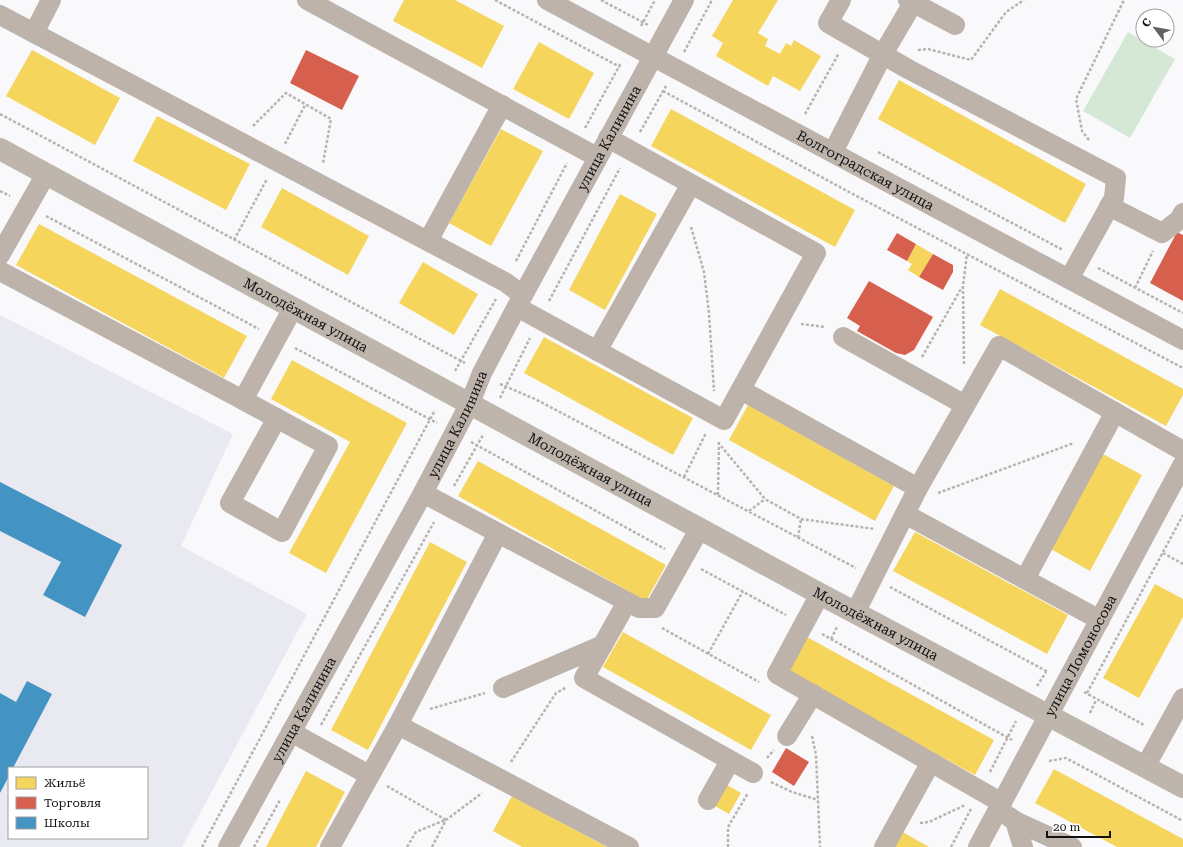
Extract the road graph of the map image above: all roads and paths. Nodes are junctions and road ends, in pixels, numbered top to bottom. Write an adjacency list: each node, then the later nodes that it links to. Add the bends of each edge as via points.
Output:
1 (51, 0): 15 (street)
2 (307, 0): 27 (street)
3 (495, 0): 23 (path)
4 (547, 0): 18 (street, Волгоградская улица)
5 (601, 0): 13 (path)
6 (655, 0): 13 (path)
7 (684, 0): 16 (street, улица Калинина)
8 (712, 0): 19 (path)
9 (841, 0): 17 (street, via 828,23)
10 (1124, 0): 34 (path, via 1076,99 1082,131)
11 (910, 1): 14 (street); 21 (street)
12 (0, 15): 15 (street)
13 (643, 22): 16 (path); 18 (path)
14 (956, 25)
15 (34, 33): 33 (street)
16 (666, 34): 19 (path); 22 (street, улица Калинина)
17 (849, 35): 21 (street); 30 (path)
18 (631, 45): 22 (street, Волгоградская улица); 23 (path)
19 (685, 49): 20 (path); 24 (path)
20 (692, 53)
21 (883, 54): 39 (street); 46 (street, via 1116,178 1114,198)
22 (654, 57): 24 (street, Волгоградская улица); 25 (street, улица Калинина)
23 (619, 67): 25 (path); 35 (path)
24 (675, 68): 26 (path); 39 (street, Волгоградская улица)
25 (641, 78): 26 (path); 32 (street, улица Калинина)
26 (663, 91): 37 (path); 51 (path)
27 (502, 105): 35 (street); 50 (street)
28 (798, 110): 30 (path)
29 (0, 114): 67 (path)
30 (805, 114): 31 (path)
31 (811, 117)
32 (608, 138): 37 (street); 40 (street, улица Калинина)
33 (238, 141): 42 (street); 42 (path, via 286,93 331,119)
34 (1091, 143)
35 (576, 145): 40 (street); 56 (path)
36 (0, 149): 41 (main road, Молодёжная улица)
37 (629, 150): 44 (street); 47 (path)
38 (877, 151): 53 (path)
39 (833, 152): 55 (street, Волгоградская улица)
40 (597, 157): 59 (street, улица Калинина)
41 (46, 174): 45 (street); 60 (main road, Молодёжная улица)
42 (320, 184): 50 (street)
43 (0, 191): 45 (path)
44 (687, 192): 62 (street, via 816,253); 66 (street); 78 (path, via 710,313)
45 (28, 206): 52 (street); 64 (path)
46 (1109, 206): 49 (street); 53 (street)
47 (597, 209)
48 (1183, 213): 49 (street, via 1179,220)
49 (1162, 233): 58 (path)
50 (428, 241): 56 (street)
51 (967, 254): 57 (path); 69 (path)
52 (0, 255)
53 (1080, 259): 55 (street); 58 (path)
54 (0, 271): 74 (street)
55 (1069, 279): 65 (street, Волгоградская улица)
56 (505, 282): 59 (street); 67 (path)
57 (963, 286): 68 (path); 71 (path)
58 (1135, 288): 61 (path)
59 (520, 301): 66 (street); 70 (street, улица Калинина)
60 (293, 308): 64 (street); 72 (main road, Молодёжная улица)
61 (1183, 313)
62 (778, 322): 63 (path, via 830,328); 73 (street)
63 (843, 337): 71 (street)
64 (277, 338): 74 (street); 80 (path)
65 (1183, 340)
66 (597, 351): 78 (street)
67 (461, 360): 70 (path); 72 (path)
68 (964, 368)
69 (1183, 368)
70 (482, 373): 75 (street, улица Калинина); 86 (path)
71 (912, 375): 76 (street)
72 (445, 390): 75 (main road, Молодёжная улица); 80 (path)
73 (741, 390): 78 (street, via 724,420); 90 (street)
74 (243, 400): 79 (street)
75 (470, 403): 81 (street, улица Калинина); 94 (main road, Молодёжная улица)
76 (965, 404): 77 (street, via 999,346); 90 (street)
77 (1115, 412): 84 (street); 102 (street)
78 (715, 416): 83 (path); 86 (path)
79 (277, 418): 79 (street, via 328,446 282,532 230,503)
80 (430, 420): 81 (path); 139 (path)
81 (455, 433): 87 (street, улица Калинина); 99 (path)
82 (1075, 442): 90 (path)
83 (721, 446): 88 (path); 89 (path)
84 (1183, 451)
85 (1183, 464): 107 (street, улица Ломоносова)
86 (684, 477): 88 (path)
87 (423, 493): 96 (street); 120 (street, улица Калинина)
88 (718, 495): 91 (path)
89 (765, 499): 91 (path); 93 (path)
90 (911, 502): 95 (street); 102 (street)
91 (749, 511): 97 (path)
92 (1183, 515): 98 (path)
93 (800, 519): 95 (path); 97 (path)
94 (700, 528): 99 (street); 104 (main road, Молодёжная улица)
95 (896, 532): 101 (street)
96 (498, 533): 105 (street); 119 (street)
97 (798, 538): 101 (path)
98 (1163, 553): 100 (path); 115 (path)
99 (683, 560): 103 (path); 105 (street, via 655,608 639,608)
100 (1183, 564)
101 (873, 577): 106 (street); 112 (path)
102 (1025, 579): 107 (street)
103 (743, 591): 108 (path); 111 (path)
104 (820, 594): 106 (main road, Молодёжная улица); 108 (street)
105 (627, 602): 110 (street)
106 (855, 613): 118 (main road, Молодёжная улица)
107 (1100, 620): 112 (street, улица Ломоносова)
108 (804, 624): 117 (street, via 778,674); 123 (path)
109 (656, 625): 111 (path)
110 (603, 645): 114 (street); 125 (street, via 584,678)
111 (708, 654): 113 (path)
112 (1067, 683): 115 (path); 118 (street, улица Ломоносова)
113 (762, 684)
114 (503, 688): 119 (path)
115 (1087, 694): 121 (path)
116 (1183, 698): 121 (street)
117 (809, 700): 122 (street); 126 (street); 133 (path, via 816,755)
118 (1050, 716): 123 (street, улица Ломоносова); 128 (main road, Молодёжная улица)
119 (399, 721): 130 (street); 143 (street)
120 (291, 732): 130 (street); 140 (street, улица Калинина)
121 (1163, 735): 128 (street)
122 (787, 736): 129 (path)
123 (1030, 750): 124 (path); 135 (street, улица Ломоносова)
124 (1049, 760): 127 (path); 136 (path, via 1066,758)
125 (730, 761): 129 (street); 132 (street)
126 (931, 762): 135 (street); 138 (street)
127 (1045, 767)
128 (1145, 767): 131 (main road, Молодёжная улица)
129 (752, 773): 133 (path, via 792,792); 144 (path, via 747,793 728,827)
130 (369, 775): 141 (street); 142 (path, via 446,820 416,832)
131 (1183, 787)
132 (708, 800)
133 (818, 800): 145 (path)
134 (969, 802): 138 (path, via 929,822)
135 (1000, 807): 137 (street); 147 (street, улица Ломоносова)
136 (1183, 820)
137 (1015, 821): 148 (street); 149 (street)
138 (895, 826): 146 (street)
139 (202, 847)
140 (228, 847)
141 (330, 847)
142 (407, 847)
143 (629, 847)
144 (728, 847)
145 (820, 847)
146 (884, 847)
147 (978, 847)
148 (1023, 847)
149 (1072, 847)

